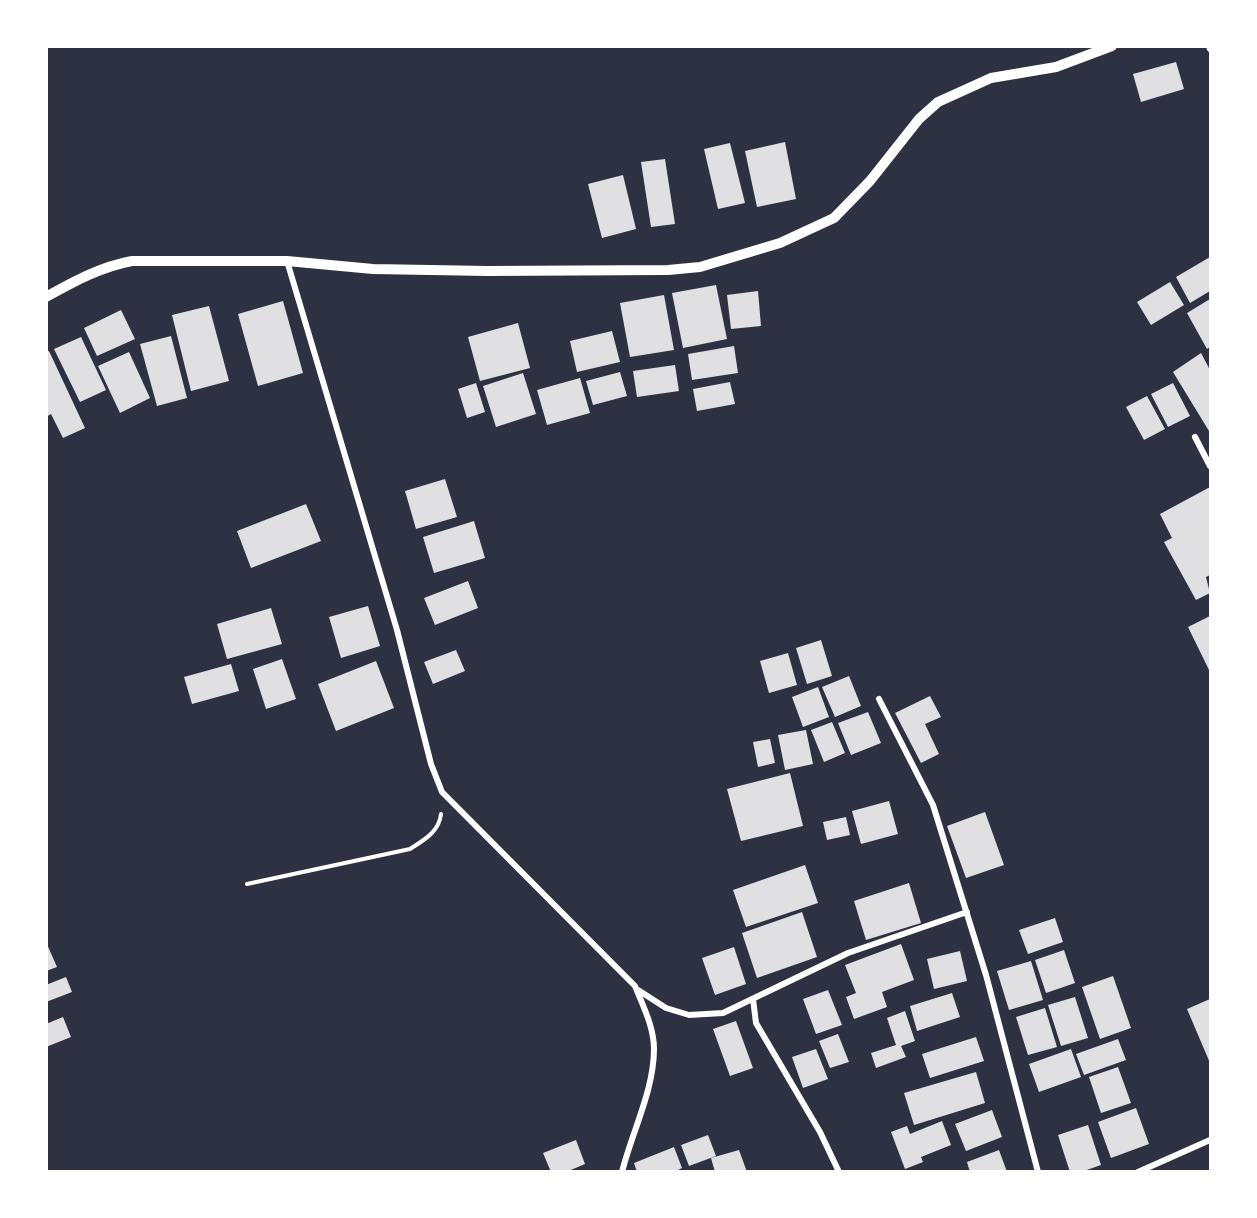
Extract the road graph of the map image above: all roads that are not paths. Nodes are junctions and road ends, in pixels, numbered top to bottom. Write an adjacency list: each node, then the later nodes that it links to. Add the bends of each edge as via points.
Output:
1 (1112, 46): 2 (street, via 1056,67 977,83 938,102 834,218 794,238 723,262 668,270 487,271 373,269)
2 (287, 261): 3 (street, via 132,261 87,274); 8 (street, via 442,792)
3 (46, 297)
4 (1195, 437): 5 (street)
5 (1210, 466)
6 (879, 699): 7 (street, via 933,805)
7 (967, 912): 9 (street, via 848,953); 13 (street)
8 (635, 987): 9 (street, via 646,998 689,1015 723,1013); 11 (street, via 650,1025 654,1048 652,1072)
9 (753, 999): 12 (street, via 756,1023)
10 (1210, 1140): 14 (street)
11 (622, 1172)
12 (839, 1172)
13 (1038, 1172)
14 (1138, 1172)

